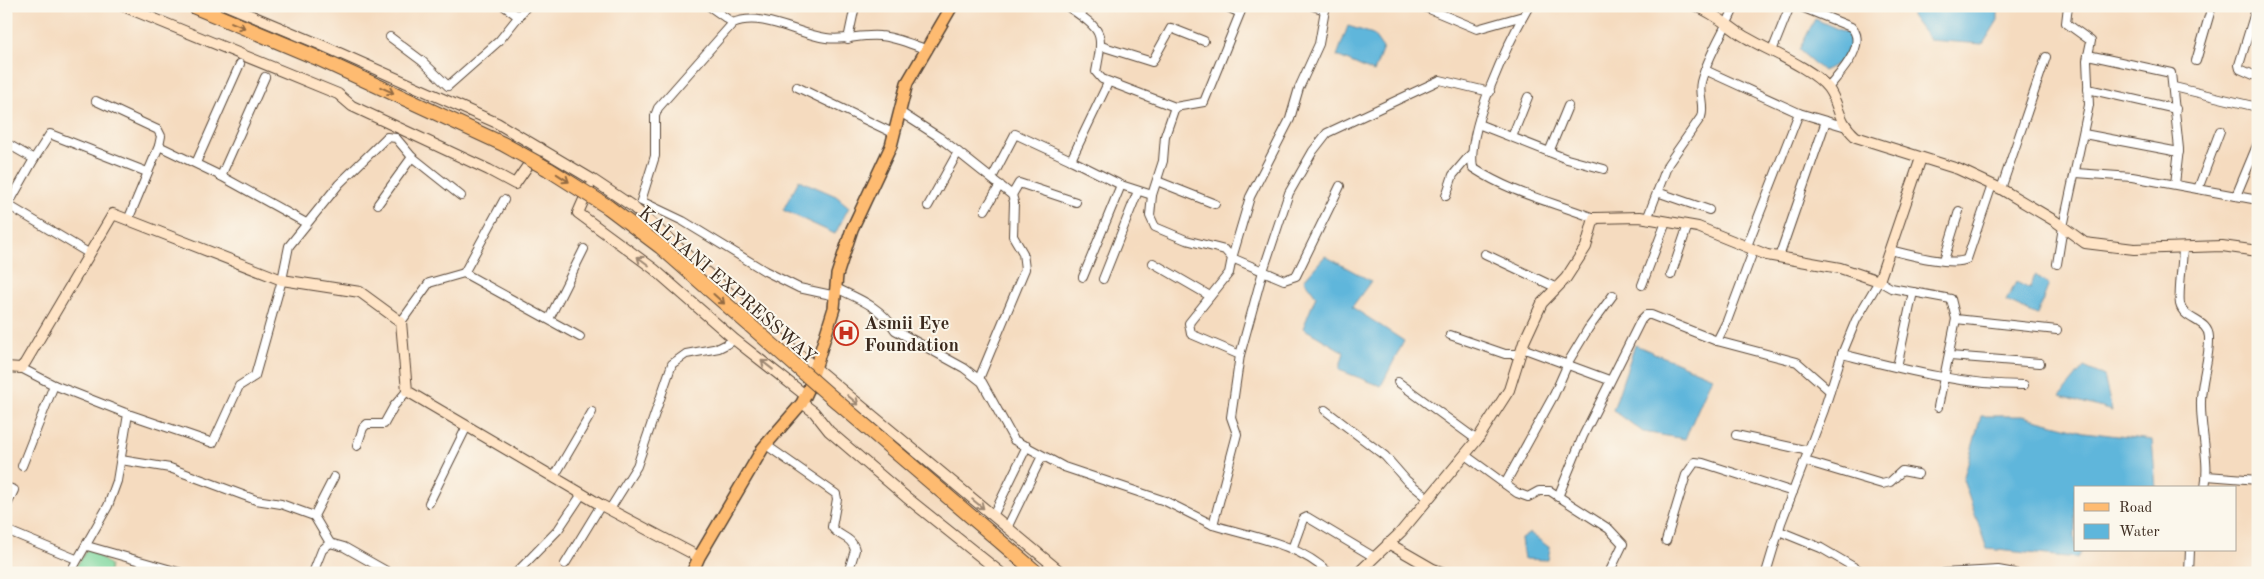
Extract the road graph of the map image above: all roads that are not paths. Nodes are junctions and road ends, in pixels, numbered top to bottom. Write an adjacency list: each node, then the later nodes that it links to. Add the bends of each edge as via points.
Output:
1 (9, 6): 24 (street)
2 (123, 6): 66 (street, via 338,94 352,106 515,184)
3 (193, 6): 220 (highway, KALYANI EXPRESSWAY, one-way to 220, bridge, via 315,57 503,144 608,207 662,247)
4 (228, 6): 66 (street, via 497,123)
5 (504, 6): 26 (street)
6 (527, 6): 26 (street)
7 (709, 6): 27 (street)
8 (855, 6): 30 (street)
9 (952, 6): 33 (main road)
10 (1067, 6): 32 (street, via 1097,28)
11 (1225, 6): 23 (street)
12 (1313, 6): 22 (street)
13 (1422, 6): 25 (street, via 1477,29)
14 (1529, 6): 25 (street)
15 (1696, 6): 28 (street)
16 (1735, 6): 28 (street)
17 (1790, 6): 34 (street)
18 (1799, 6): 45 (street, via 1851,27 1858,37 1845,65)
19 (2068, 6): 35 (street, via 2066,23 2091,41)
20 (2212, 6): 37 (street)
21 (2257, 6): 40 (street, via 2239,65 2240,69)
22 (1326, 8): 121 (street, via 1319,44 1299,88 1290,119 1250,197)
23 (1241, 9): 51 (street, via 1204,102)
24 (6, 11)
25 (1523, 16): 47 (street)
26 (519, 17): 29 (street, via 499,41 448,86)
27 (733, 24): 30 (street, via 745,18 827,38); 134 (street, via 658,108 655,156 641,201 799,288)
28 (1727, 24): 34 (street); 39 (street)
29 (390, 37)
30 (848, 39): 33 (street, via 881,36)
31 (1204, 41): 32 (street, via 1171,28 1152,62)
32 (1101, 46): 42 (street, via 1096,72)
33 (928, 50): 54 (main road, via 907,83)
34 (1772, 52): 45 (street, via 1814,76)
35 (2088, 55): 43 (street, via 2172,73); 46 (street)
36 (2046, 57): 87 (street)
37 (2196, 61)
38 (240, 64): 75 (street)
39 (1705, 70): 55 (street); 90 (street, via 1699,95 1701,117 1668,164)
40 (2258, 76)
41 (265, 77): 79 (street)
42 (1108, 83): 51 (street); 74 (street)
43 (2174, 86): 52 (street); 53 (street)
44 (797, 87): 60 (street)
45 (1828, 88): 58 (street)
46 (2088, 89): 53 (street); 61 (street)
47 (1490, 92): 57 (street); 125 (street, via 1440,80 1327,133 1289,193)
48 (1528, 97): 62 (street)
49 (96, 101): 65 (street, via 158,130 161,136)
50 (1568, 106): 68 (street)
51 (1174, 107): 82 (street, via 1164,136)
52 (2257, 107)
53 (2176, 109): 69 (street)
54 (900, 112): 60 (main road); 67 (street)
55 (1799, 113): 56 (street); 114 (street)
56 (1826, 121): 58 (street); 120 (street)
57 (1478, 124): 62 (street); 70 (street)
58 (1843, 126): 72 (street, via 1856,137)
59 (2220, 131): 88 (street)
60 (893, 133): 134 (main road, via 891,146 852,230 837,275)
61 (2084, 134): 69 (street); 78 (street)
62 (1512, 136): 68 (street)
63 (6, 143): 73 (street)
64 (2258, 143): 95 (street)
65 (159, 146): 75 (street); 77 (street)
66 (540, 148): 81 (street)
67 (958, 152): 80 (street); 102 (street)
68 (1549, 152): 76 (street)
69 (2179, 152): 83 (street)
70 (1470, 154): 94 (street, via 1453,175); 106 (street, via 1473,168 1492,181)
71 (412, 157): 93 (street); 100 (street); 110 (street, via 396,138 387,137 339,184)
72 (1922, 158): 87 (street, via 1958,169); 116 (street)
73 (34, 159): 77 (street, via 50,134); 99 (street)
74 (1071, 160): 80 (street, via 1015,134); 84 (street)
75 (196, 163): 79 (street)
76 (1604, 169)
77 (147, 172): 108 (street)
78 (2076, 173): 83 (street); 112 (street)
79 (221, 176): 110 (street)
80 (992, 178): 85 (street)
81 (593, 180): 144 (street, one-way to 81, via 654,269 578,213); 153 (street, via 639,212)
82 (1158, 182): 92 (street); 101 (street)
83 (2175, 184): 88 (street)
84 (1122, 185): 89 (street); 128 (street)
85 (1000, 186): 91 (street); 103 (street)
86 (1340, 186): 125 (street, via 1296,276 1284,280)
87 (1996, 187): 112 (street); 122 (street, via 1967,259 1963,262)
88 (2198, 189): 95 (street)
89 (1138, 191): 92 (street); 129 (street)
90 (1657, 192): 104 (street); 107 (street)
91 (1012, 195): 98 (street, via 1019,182); 156 (street, via 1013,236 1024,253 1026,269)
92 (1152, 195): 121 (street, via 1150,216 1155,227 1186,240 1225,250)
93 (461, 196)
94 (1446, 196)
95 (2236, 196): 97 (street)
96 (504, 200): 126 (street)
97 (2258, 200)
98 (1076, 202)
99 (7, 204): 118 (street)
100 (378, 204)
101 (1215, 204)
102 (928, 206)
103 (985, 210)
104 (1709, 210)
105 (1958, 211): 122 (street)
106 (1594, 218): 107 (street); 133 (street, via 1586,247)
107 (1647, 218): 109 (street)
108 (128, 220): 118 (street, via 113,214); 130 (street)
109 (1666, 222): 111 (street); 132 (street)
110 (306, 223): 130 (street, via 288,246)
111 (1688, 226): 114 (street); 127 (street)
112 (2063, 227): 113 (street, via 2085,243 2104,247 2134,250); 124 (street)
113 (2183, 247): 117 (street, via 2222,246); 182 (street, via 2180,305 2187,316 2203,324 2209,335 2201,399)
114 (1750, 248): 120 (street); 145 (street, via 1727,322)
115 (584, 249): 138 (street)
116 (1890, 250): 122 (street); 131 (street)
117 (2258, 251)
118 (90, 254): 152 (street)
119 (1485, 254): 133 (street)
120 (1779, 257): 131 (street, via 1840,268)
121 (1232, 258): 125 (street); 137 (street, via 1230,273)
122 (1944, 260)
123 (1153, 263): 137 (street)
124 (2057, 264)
125 (1263, 270): 148 (street)
126 (464, 273): 138 (street); 140 (street, via 429,283)
127 (1671, 275)
128 (1082, 277)
129 (1103, 279)
130 (282, 280): 140 (street, via 360,292); 168 (street, via 255,376 239,386 213,443)
131 (1879, 280): 135 (street, via 1891,288); 147 (street, via 1856,320)
132 (1642, 285)
133 (1557, 288): 146 (street, via 1542,302)
134 (836, 292): 153 (main road); 156 (street, via 871,304 895,330)
135 (1913, 292): 139 (street, via 1951,299); 154 (street)
136 (1613, 295): 151 (street)
137 (1210, 296): 148 (street, via 1189,323 1191,334)
138 (549, 319): 143 (street)
139 (1956, 319): 141 (street); 149 (street)
140 (401, 322): 163 (street)
141 (2057, 330)
142 (1450, 335): 146 (street, via 1505,354)
143 (580, 337)
144 (735, 340): 164 (street, one-way to 144); 195 (street, via 719,348 686,354 672,364 637,466)
145 (1717, 341): 158 (street, via 1646,315); 162 (street, via 1797,362)
146 (1521, 351): 151 (street); 171 (street, via 1509,390)
147 (1842, 354): 154 (street); 162 (street)
148 (1240, 355): 198 (street, via 1231,417 1237,434)
149 (1950, 356): 150 (street); 157 (street)
150 (2040, 363)
151 (1567, 364): 158 (street); 186 (street)
152 (20, 368): 155 (street); 160 (street)
153 (816, 368): 164 (main road); 197 (street, one-way to 197)
154 (1897, 368): 157 (street)
155 (7, 369)
156 (979, 379): 174 (street, via 1014,440)
157 (1945, 379): 161 (street); 165 (street)
158 (1610, 380): 191 (street)
159 (1398, 382): 171 (street)
160 (54, 385): 168 (street); 180 (street)
161 (2024, 385)
162 (1830, 390): 175 (street)
163 (407, 391): 169 (street); 173 (street, via 384,424 368,424 363,428)
164 (806, 395): 172 (main road); 219 (street, via 829,431)
165 (1938, 407)
166 (1325, 410): 192 (street, via 1385,456)
167 (592, 412): 184 (street)
168 (128, 414): 178 (street)
169 (467, 426): 184 (street); 193 (street)
170 (1736, 435): 175 (street)
171 (1477, 440): 176 (street)
172 (766, 445): 208 (main road); 218 (street, via 836,494 832,527 851,540 855,550)
173 (357, 446)
174 (1027, 446): 177 (street); 197 (street)
175 (1809, 451): 179 (street)
176 (1465, 455): 186 (street); 192 (street)
177 (1042, 456): 198 (street, via 1064,467 1165,501); 199 (street)
178 (121, 460): 196 (street, via 170,468 256,500 282,504); 205 (street, via 108,506)
179 (1805, 461): 181 (street, via 1882,484 1890,482 1902,471); 189 (street)
180 (22, 466)
181 (1918, 474)
182 (2207, 476): 185 (street); 187 (street)
183 (334, 477): 196 (street)
184 (554, 477): 190 (street)
185 (2258, 480)
186 (1505, 484): 191 (street, via 1528,497 1539,491 1550,491)
187 (2205, 486)
188 (6, 487): 194 (street, via 14,490)
189 (1793, 492): 201 (street); 202 (street, via 1695,462 1686,476)
190 (582, 494): 195 (street); 216 (street, via 558,530)
191 (1558, 497): 225 (street, via 1609,529 1623,544)
192 (1428, 498): 204 (street)
193 (429, 503)
194 (6, 507)
195 (605, 507): 208 (street); 211 (street)
196 (314, 516): 203 (street)
197 (993, 516): 199 (street)
198 (1213, 525): 206 (street, via 1271,540)
199 (1007, 528): 221 (street)
200 (6, 530): 210 (street)
201 (1779, 531): 226 (street); 227 (street, via 1821,548)
202 (1666, 541)
203 (330, 543): 214 (street, via 322,550); 215 (street, via 344,547)
204 (1388, 543): 209 (street); 224 (street)
205 (87, 546): 210 (street); 213 (street)
206 (1292, 550): 209 (street, via 1306,517); 222 (street)
207 (2190, 552): 230 (street)
208 (699, 556): 217 (main road)
209 (1374, 557): 223 (street)
210 (76, 559): 212 (street)
211 (565, 564)
212 (70, 573)
213 (182, 573)
214 (313, 573)
215 (390, 573)
216 (516, 573)
217 (692, 573)
218 (848, 573)
219 (1001, 573)
220 (1037, 573)
221 (1062, 573)
222 (1329, 573)
223 (1358, 573)
224 (1444, 573)
225 (1609, 573)
226 (1766, 573)
227 (1864, 573)
228 (1944, 573): 229 (street, via 1991,570)
229 (2015, 573)
230 (2189, 573)

